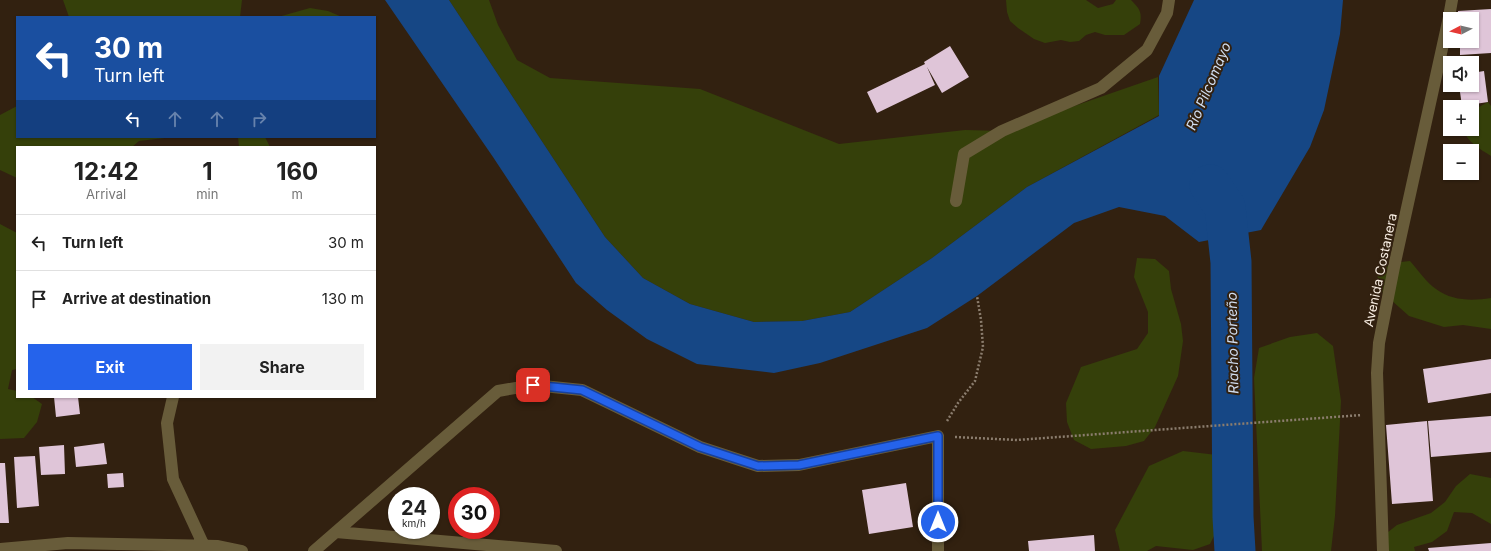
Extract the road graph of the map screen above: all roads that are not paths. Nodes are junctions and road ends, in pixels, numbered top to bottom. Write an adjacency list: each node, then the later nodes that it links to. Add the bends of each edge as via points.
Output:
1 (1169, 0): 3 (street, via 1167,13 1147,50 1101,88 1002,131 964,154)
2 (1452, 0): 12 (street, Avenida Costanera, via 1379,343 1377,373)
3 (956, 201)
4 (173, 398): 6 (street, via 167,423 173,479)
5 (336, 532): 9 (street); 10 (street); 11 (street, via 498,391 533,385 582,390 700,447 758,466 799,465 938,436)
6 (204, 546): 7 (street, via 68,543); 8 (street)
7 (0, 549)
8 (242, 551)
9 (314, 551)
10 (556, 551)
11 (938, 551)
12 (1383, 551)

